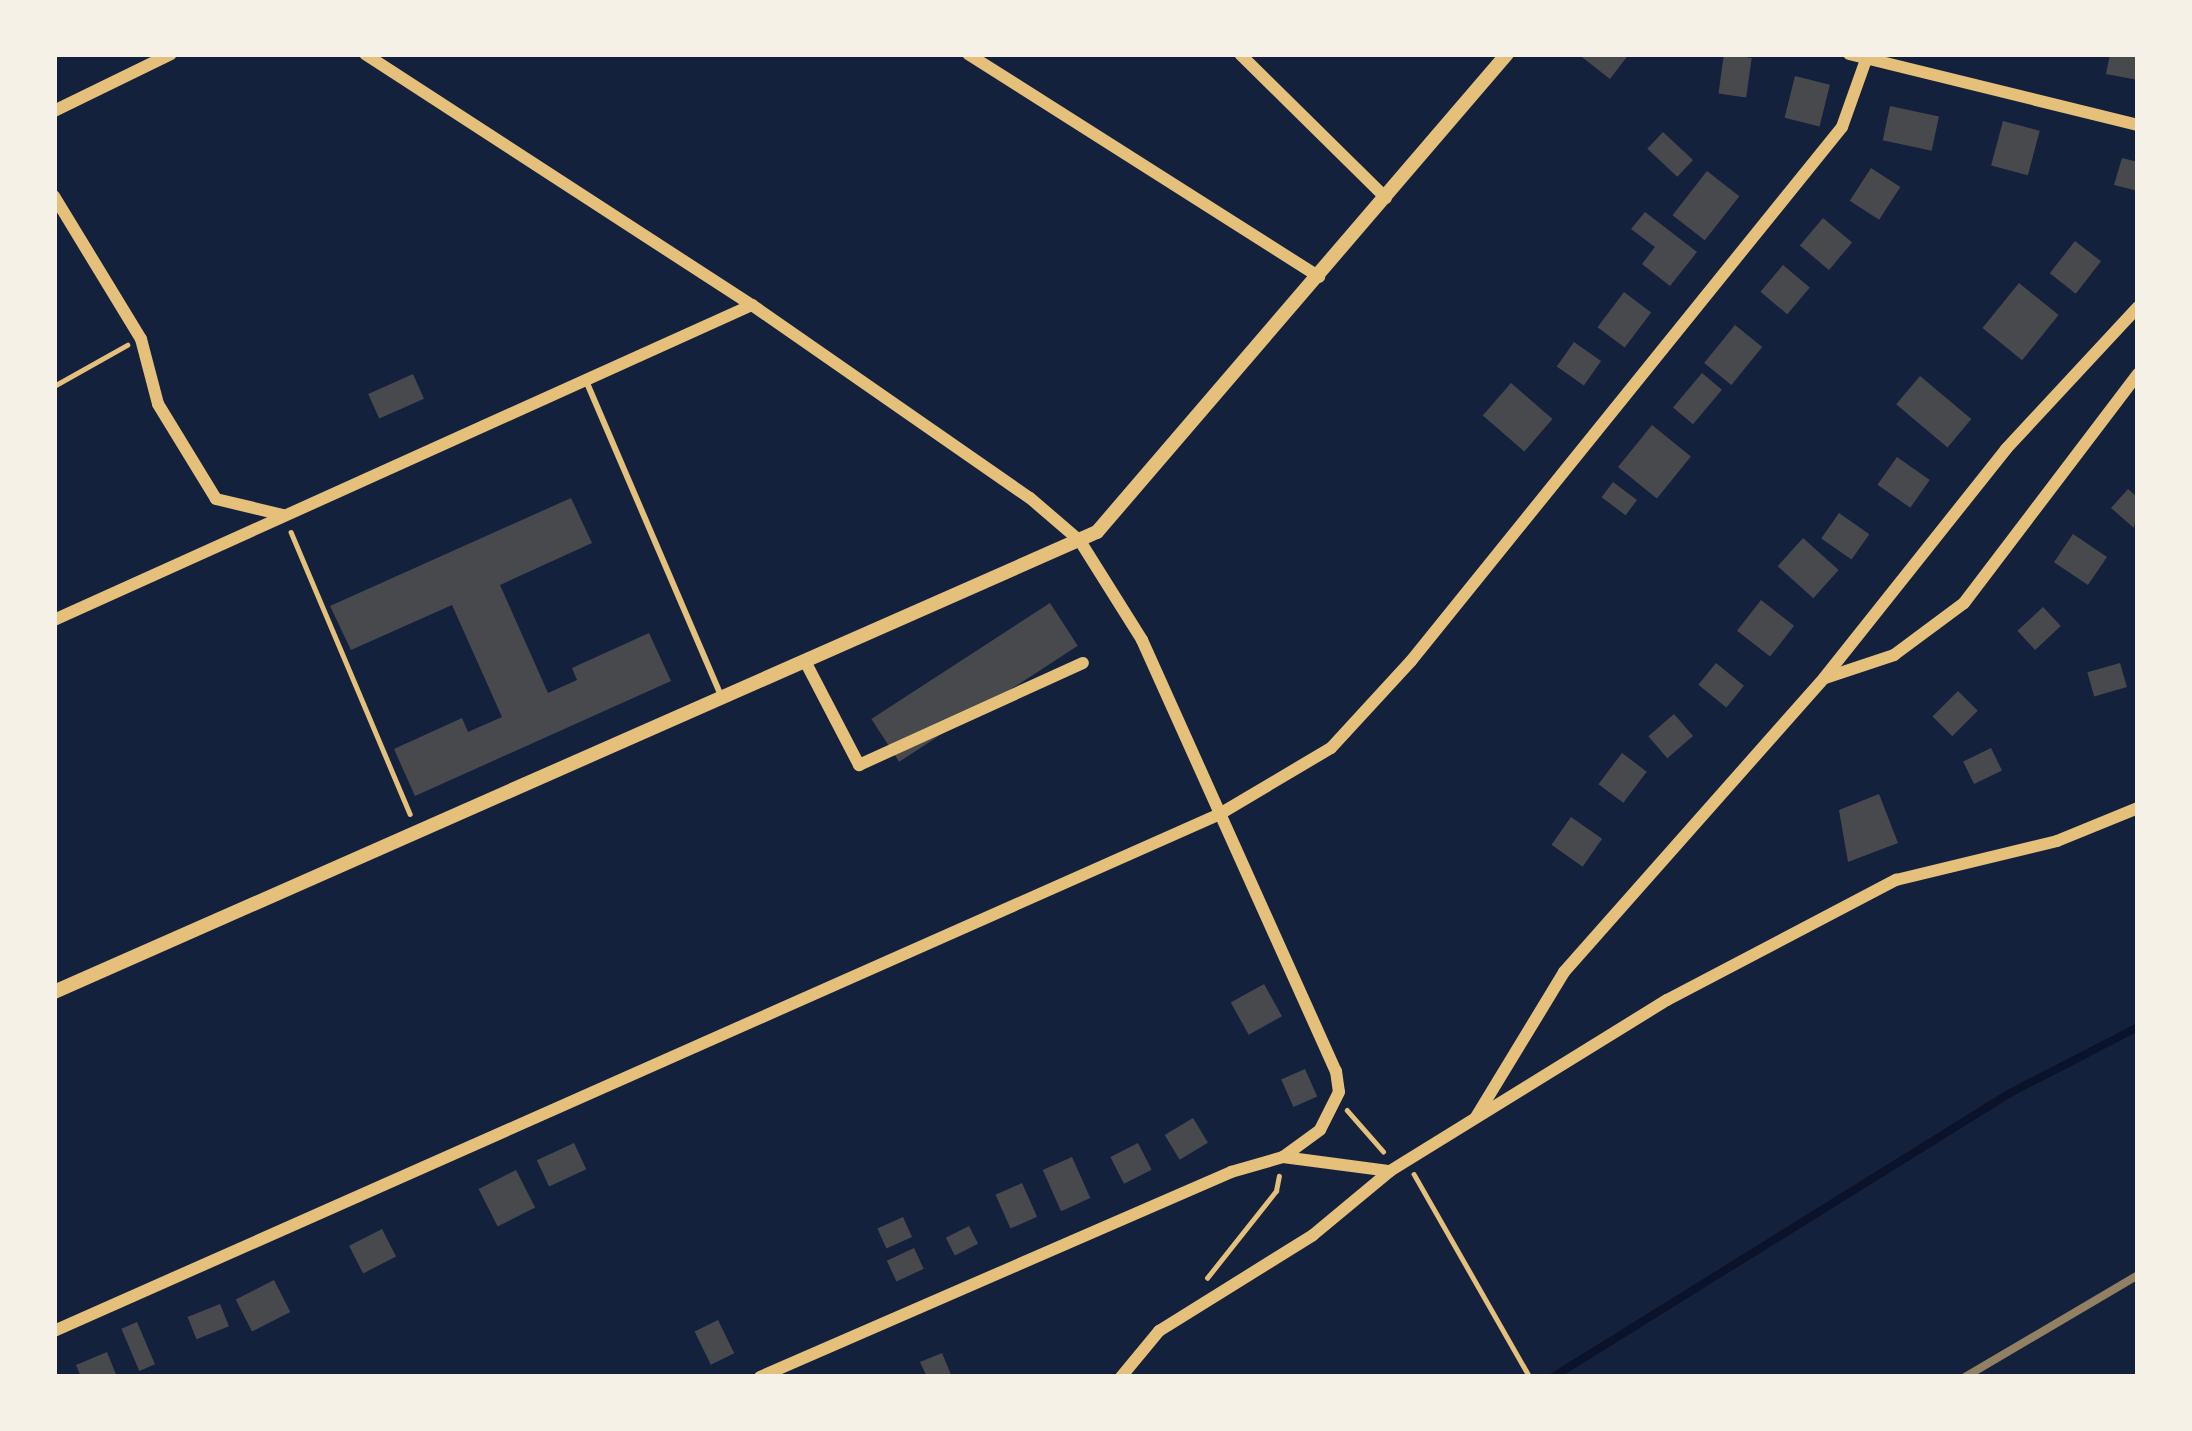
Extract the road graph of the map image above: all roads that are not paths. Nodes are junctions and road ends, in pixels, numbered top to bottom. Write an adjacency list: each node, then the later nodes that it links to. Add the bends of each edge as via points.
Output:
1 (171, 54): 8 (street)
2 (364, 54): 13 (street)
3 (968, 54): 12 (street)
4 (1240, 54): 11 (street)
5 (1507, 54): 11 (street)
6 (1849, 54): 7 (street)
7 (1868, 56): 9 (street); 25 (street, via 1842,127 1411,661 1331,748)
8 (54, 111)
9 (2138, 125)
10 (54, 196): 17 (street, via 140,339 158,404 216,499)
11 (1386, 198): 12 (street)
12 (1319, 277): 18 (street, via 1122,509)
13 (752, 305): 16 (street); 18 (street)
14 (2138, 307): 22 (street, via 2006,449)
15 (2138, 374): 22 (street, via 1964,602 1894,655)
16 (587, 383): 17 (street); 23 (lane)
17 (284, 515): 19 (street)
18 (1080, 541): 21 (street); 25 (street, via 1142,640)
19 (54, 620)
20 (1083, 663): 21 (street, via 859,765)
21 (807, 665): 23 (street)
22 (1824, 678): 27 (street, via 1564,972)
23 (723, 702): 26 (street)
24 (2138, 808): 27 (street, via 2057,841 1896,880 1667,1000)
25 (1219, 815): 28 (street, via 1336,1071 1339,1092 1320,1130); 30 (street)
26 (54, 992)
27 (1473, 1121): 29 (street)
28 (1283, 1157): 29 (street); 31 (street, via 1143,1208)
29 (1390, 1171): 32 (street, via 1313,1235 1159,1331)
30 (54, 1331)
31 (760, 1377)
32 (1121, 1377)

